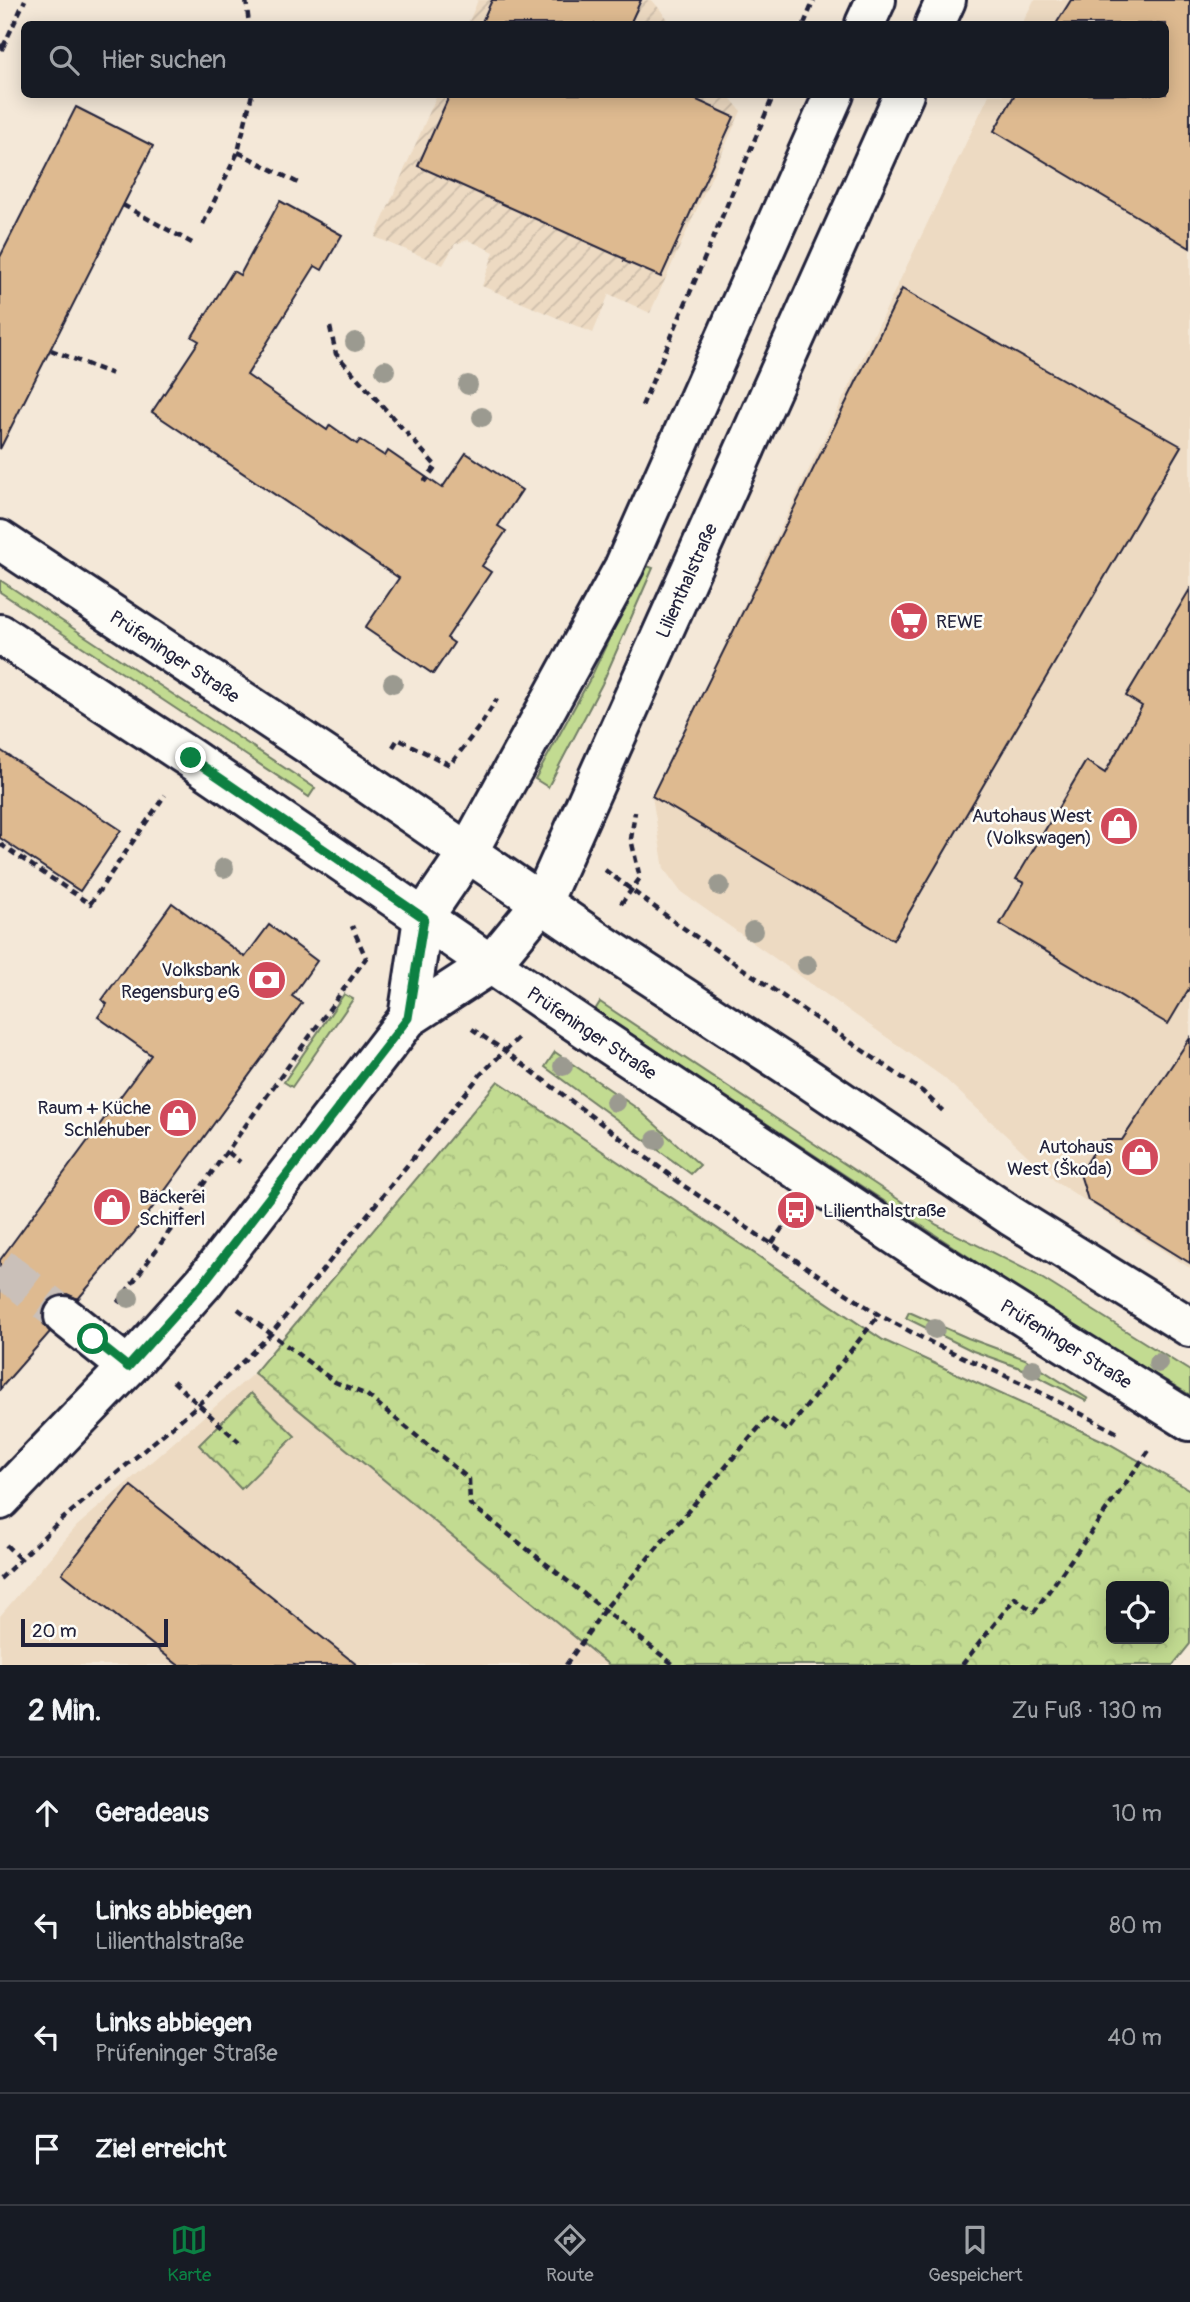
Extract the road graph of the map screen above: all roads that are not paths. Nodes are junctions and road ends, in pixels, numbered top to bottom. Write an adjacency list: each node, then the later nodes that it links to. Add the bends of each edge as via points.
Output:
1 (876, 0): 3 (street)
2 (946, 0): 4 (street)
3 (866, 21)
4 (936, 21)
5 (832, 98): 9 (street, Lilienthalstraße, via 624,567)
6 (902, 98): 10 (street, Lilienthalstraße)
7 (0, 540): 9 (street, Prüfeninger Straße)
8 (0, 634): 11 (street, Prüfeninger Straße)
9 (468, 852): 10 (street, Prüfeninger Straße); 11 (street, Lilienthalstraße)
10 (542, 902): 12 (street, Lilienthalstraße); 15 (street, Prüfeninger Straße, via 1011,1216)
11 (424, 918): 12 (street, Prüfeninger Straße); 13 (street, Lilienthalstraße)
12 (491, 964): 13 (street, Lilienthalstraße); 17 (street, Prüfeninger Straße, via 925,1255)
13 (408, 1018): 16 (street, Lilienthalstraße, via 204,1282)
14 (64, 1316): 16 (street)
15 (1190, 1327)
16 (134, 1360): 18 (street, Lilienthalstraße)
17 (1190, 1421)
18 (0, 1500)

